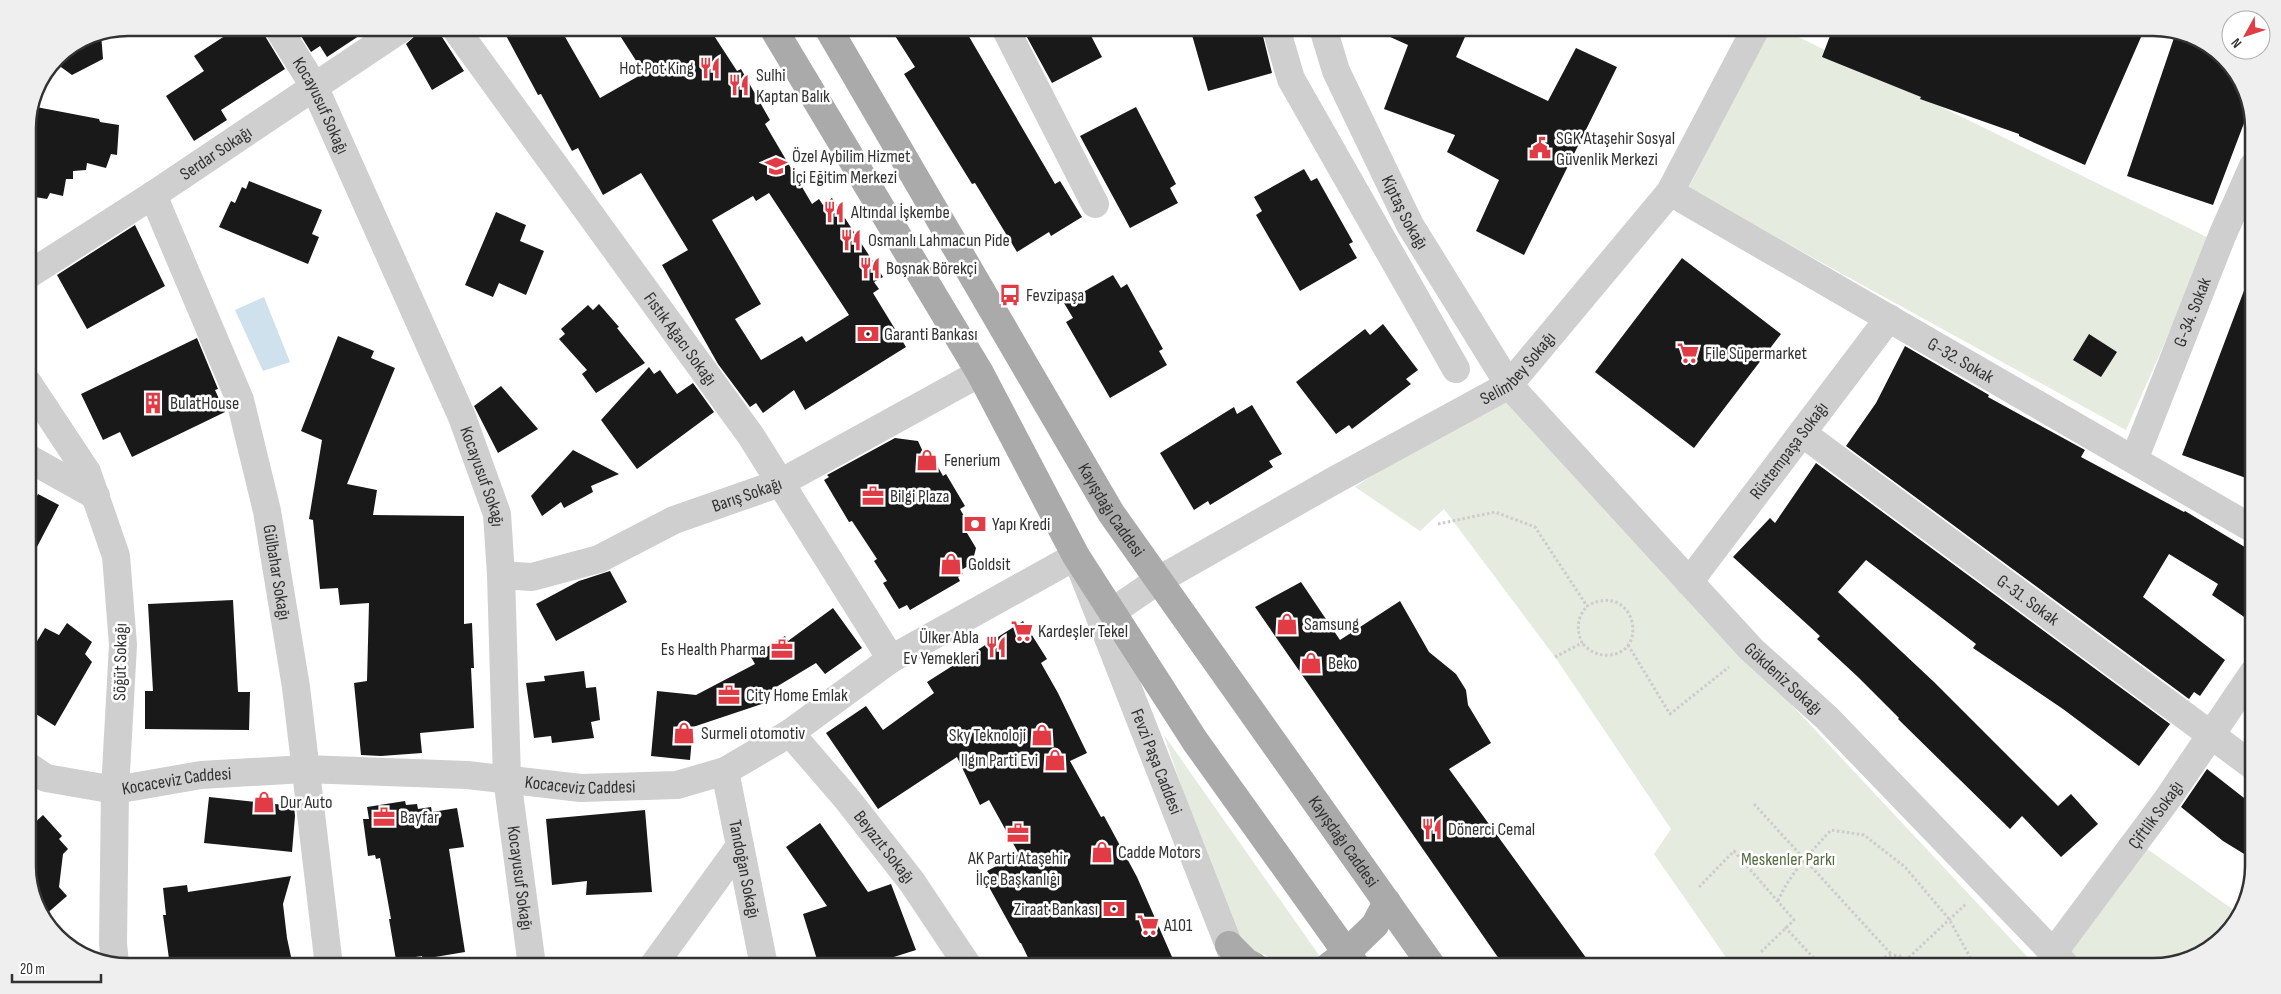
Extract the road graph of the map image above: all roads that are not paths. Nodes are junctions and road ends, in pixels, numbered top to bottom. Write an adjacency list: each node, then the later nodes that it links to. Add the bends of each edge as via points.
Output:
1 (283, 36): 12 (street, Kocayusuf Sokağı)
2 (390, 36): 12 (street, Serdar Sokağı)
3 (461, 36): 26 (street, Fıstık Ağacı Sokağı, via 745,428)
4 (778, 36): 20 (main road)
5 (833, 36): 31 (main road, Kayışdağı Caddesi, via 1110,513)
6 (1009, 36): 16 (street)
7 (1278, 36): 11 (street)
8 (1326, 36): 10 (street, Kiptaş Sokağı)
9 (1752, 36): 14 (street, Selimbey Sokağı)
10 (1336, 71): 11 (street); 21 (street, Kiptaş Sokağı, via 1410,226)
11 (1291, 79): 19 (street)
12 (314, 86): 15 (street, Serdar Sokağı); 30 (street, Kocayusuf Sokağı, via 462,417 496,514)
13 (2245, 184): 24 (street, G-34. Sokak)
14 (1670, 192): 18 (street, G-32. Sokak); 21 (street, Selimbey Sokağı)
15 (153, 195): 17 (street, Serdar Sokağı); 39 (street, Gülbahar Sokağı, via 240,400 268,511 296,687)
16 (1095, 204)
17 (36, 270)
18 (1889, 318): 23 (street, Rüstempaşa Sokağı); 24 (street, G-32. Sokak)
19 (1456, 369)
20 (980, 372): 26 (street, Barış Sokağı); 29 (main road)
21 (1509, 386): 31 (street, Selimbey Sokağı, via 1335,480); 32 (street, Gökdeniz Sokağı)
22 (36, 395): 27 (street, Söğüt Sokağı, via 87,472)
23 (1802, 433): 32 (street, Rüstempaşa Sokağı); 37 (street, G-31. Sokak)
24 (2134, 460): 28 (street, G-32. Sokak)
25 (36, 462): 27 (street)
26 (780, 483): 30 (street, Barış Sokağı, via 674,520 599,559 532,577); 34 (street, Fıstık Ağacı Sokağı)
27 (96, 496): 43 (street, Söğüt Sokağı, via 116,556 123,645)
28 (2245, 524)
29 (1076, 556): 33 (main road); 34 (street, Kocaceviz Caddesi); 46 (street, Fevzi Paşa Caddesi)
30 (501, 575): 42 (street, Kocayusuf Sokağı)
31 (1157, 582): 33 (street, Selimbey Sokağı); 45 (main road, Kayışdağı Caddesi)
32 (1689, 582): 56 (street, Gökdeniz Sokağı, via 1751,650 1827,718)
33 (1112, 612): 53 (main road)
34 (891, 659): 36 (street, Kocaceviz Caddesi)
35 (2245, 686): 37 (street, Çiftlik Sokağı)
36 (790, 733): 41 (street, Kocaceviz Caddesi); 52 (street, Beyazıt Sokağı, via 912,882)
37 (2211, 735): 38 (street, G-31. Sokak); 57 (street, Çiftlik Sokağı)
38 (2245, 760)
39 (305, 768): 42 (street, Kocaceviz Caddesi); 43 (street, Kocaceviz Caddesi, via 201,775); 48 (street, Gülbahar Sokağı)
40 (36, 771): 43 (street, Kocaceviz Caddesi, via 46,778)
41 (725, 771): 42 (street, Kocaceviz Caddesi, via 677,785 580,788); 44 (street, Tandoğan Sokağı)
42 (507, 778): 49 (street, Kocayusuf Sokağı)
43 (115, 790): 47 (street, Söğüt Sokağı)
44 (740, 846): 50 (street); 51 (street, Tandoğan Sokağı)
45 (1387, 902): 54 (main road, via 1376,925); 55 (main road, Kayışdağı Caddesi)
46 (1233, 956)
47 (115, 957)
48 (328, 958)
49 (531, 958)
50 (659, 958)
51 (762, 958)
52 (963, 958)
53 (1341, 958)
54 (1347, 958)
55 (1426, 958)
56 (2057, 958)
57 (2060, 958)

